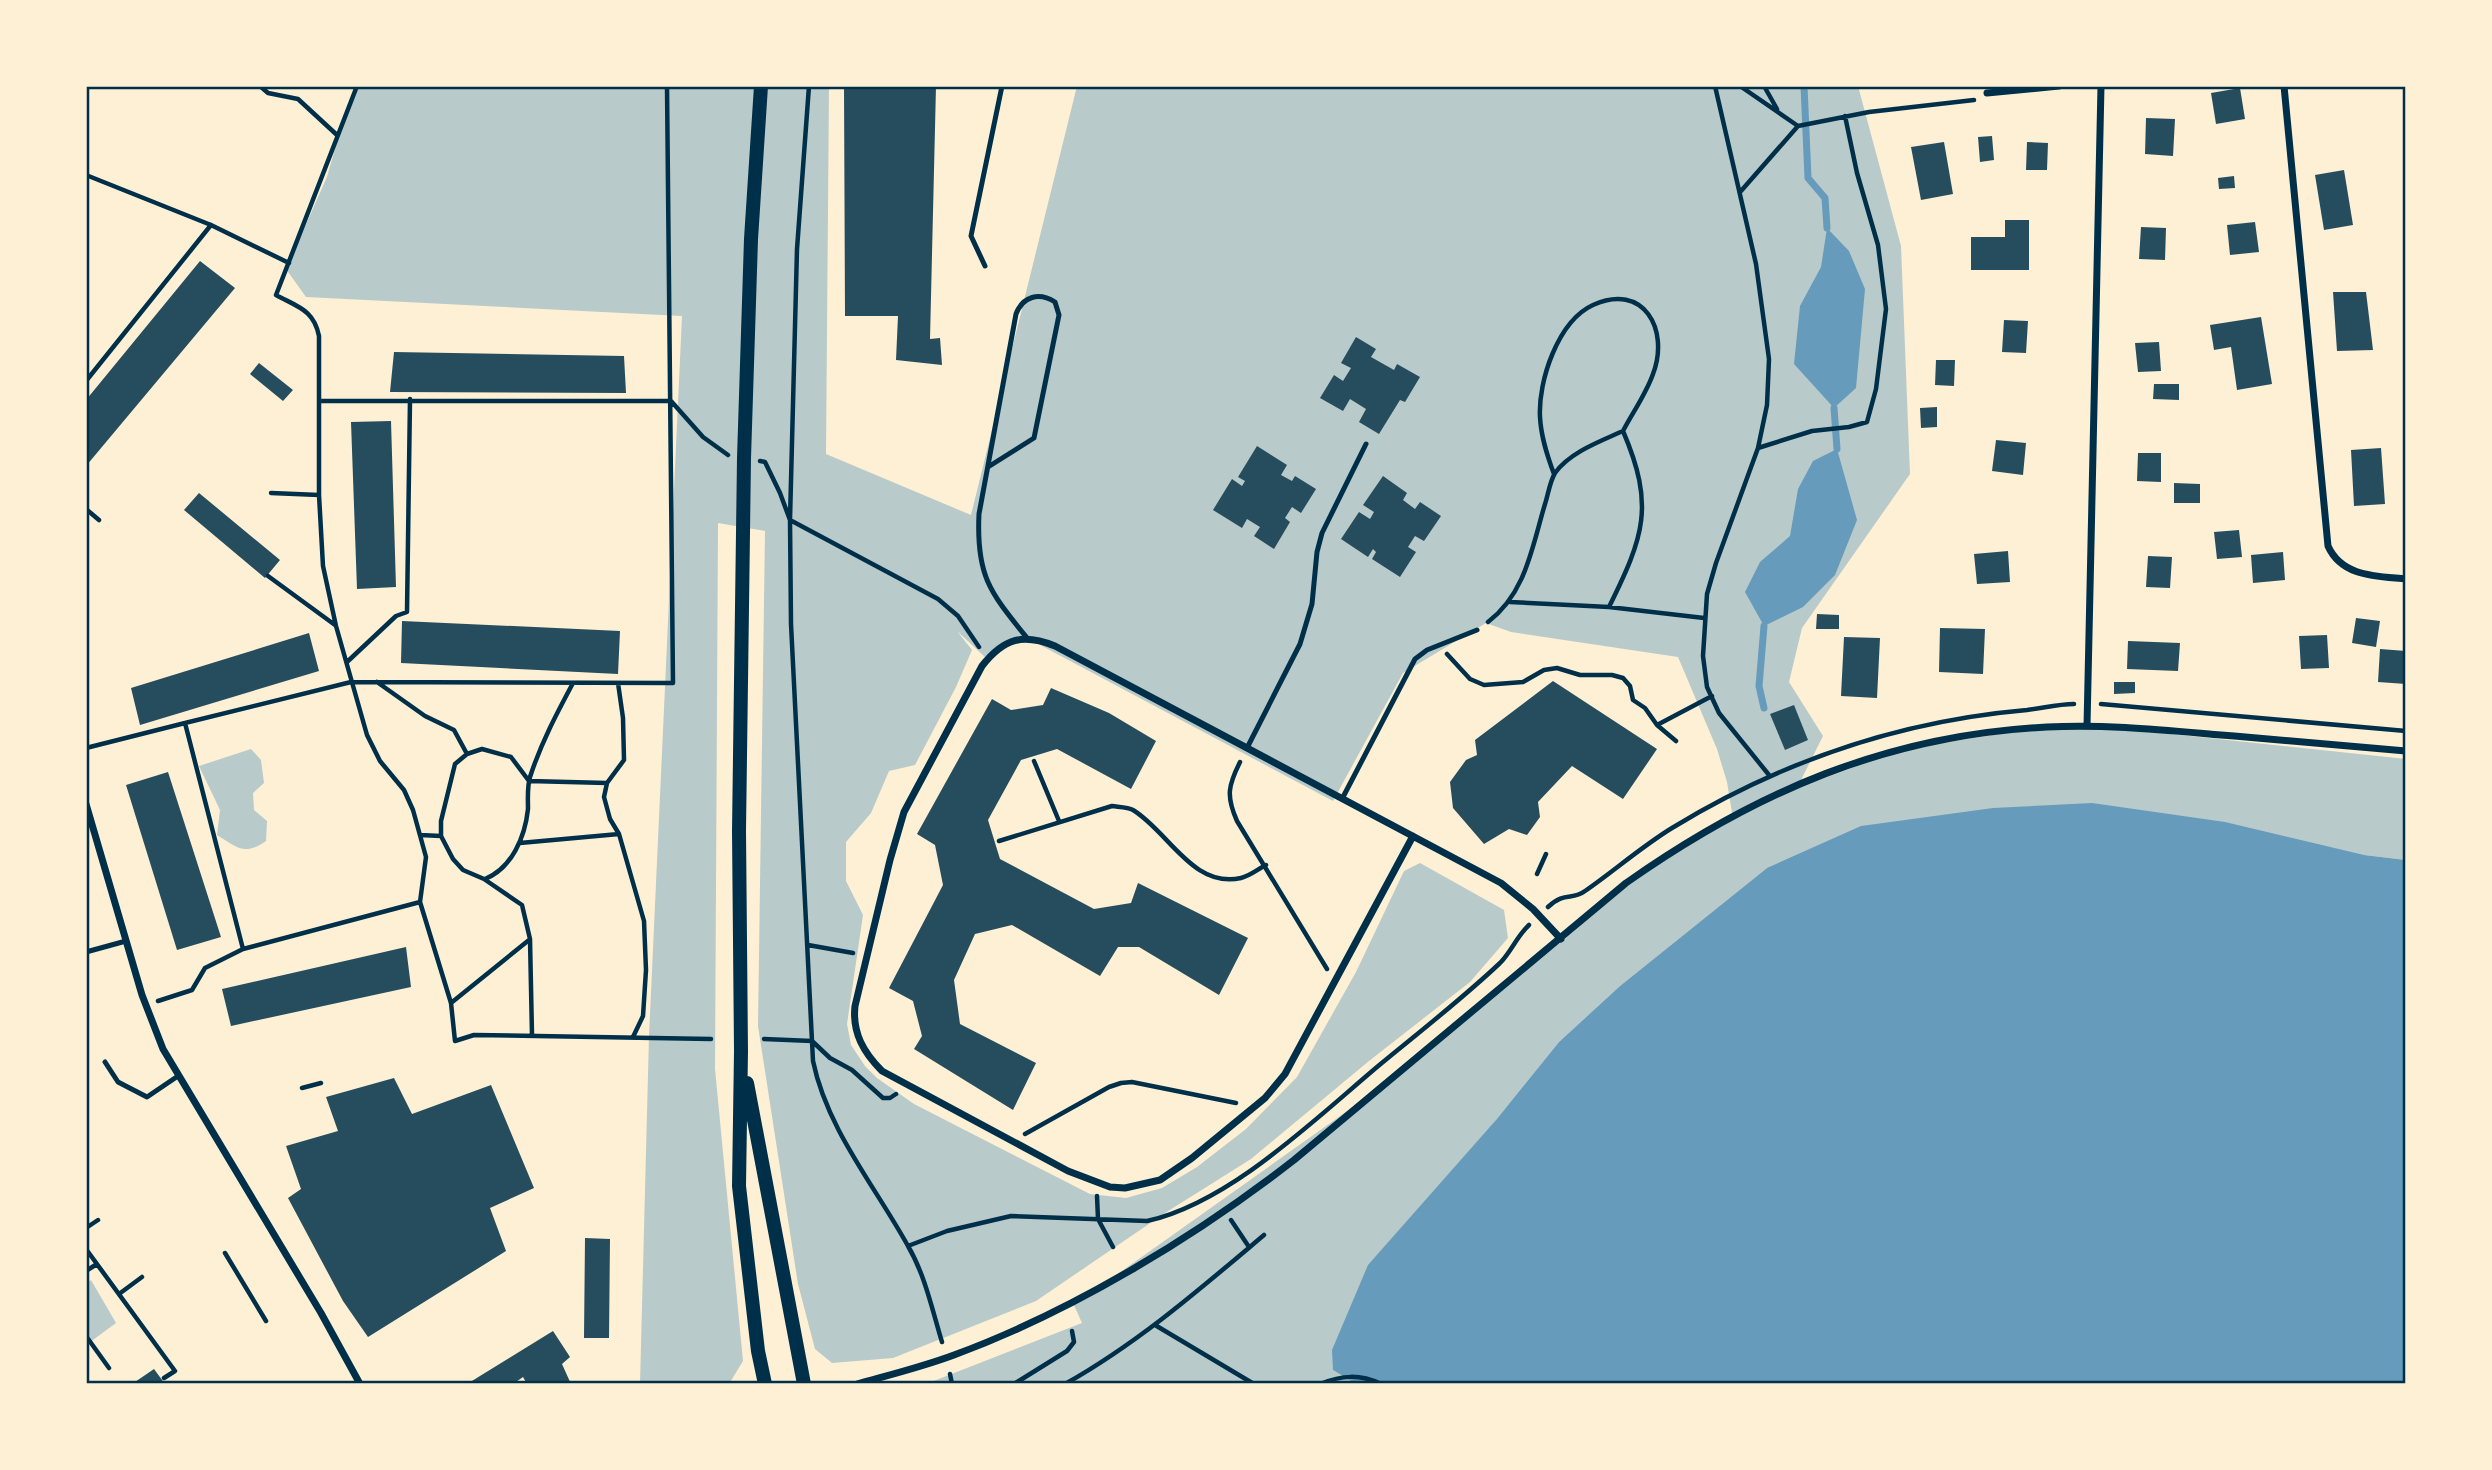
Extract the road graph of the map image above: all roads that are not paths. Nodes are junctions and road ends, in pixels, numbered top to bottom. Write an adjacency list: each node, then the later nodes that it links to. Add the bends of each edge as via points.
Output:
1 (761, 86): 22 (main road, via 743,472)
2 (1002, 86): 7 (lane, via 971,236)
3 (2059, 86): 6 (street)
4 (2101, 86): 13 (street)
5 (2284, 86): 10 (street, via 2328,546 2333,558 2354,572)
6 (1987, 93)
7 (985, 266)
8 (1366, 444): 14 (lane, via 1322,533 1300,644)
9 (988, 467): 9 (lane, via 1016,314 1027,299 1048,297 1059,315 1034,438); 12 (lane, via 978,539 985,576 994,596)
10 (2406, 579)
11 (1477, 630): 16 (lane, via 1415,659)
12 (1027, 638): 14 (street, via 1055,646); 18 (street, via 1009,642 987,659 904,812 854,1018 869,1058 882,1071 1068,1171 1098,1184 1125,1188 1160,1180 1265,1098 1284,1074)
13 (2087, 726): 15 (street); 19 (street, via 2013,729 1944,739 1877,756 1795,785 1730,816 1667,855 1626,883)
14 (1247, 748): 16 (street)
15 (2406, 751)
16 (1342, 799): 18 (street)
17 (86, 804): 20 (street)
18 (1413, 836): 19 (street, via 1501,883)
19 (1561, 939): 28 (street, via 1255,1190 1156,1254 991,1340)
20 (126, 941): 21 (lane); 24 (street, via 145,1006)
21 (86, 952)
22 (741, 1051): 26 (main road, via 739,1186); 27 (main road)
23 (105, 1062): 24 (lane, via 118,1082 147,1097)
24 (178, 1076): 25 (street)
25 (360, 1384)
26 (765, 1384)
27 (804, 1384)
28 (857, 1384)

